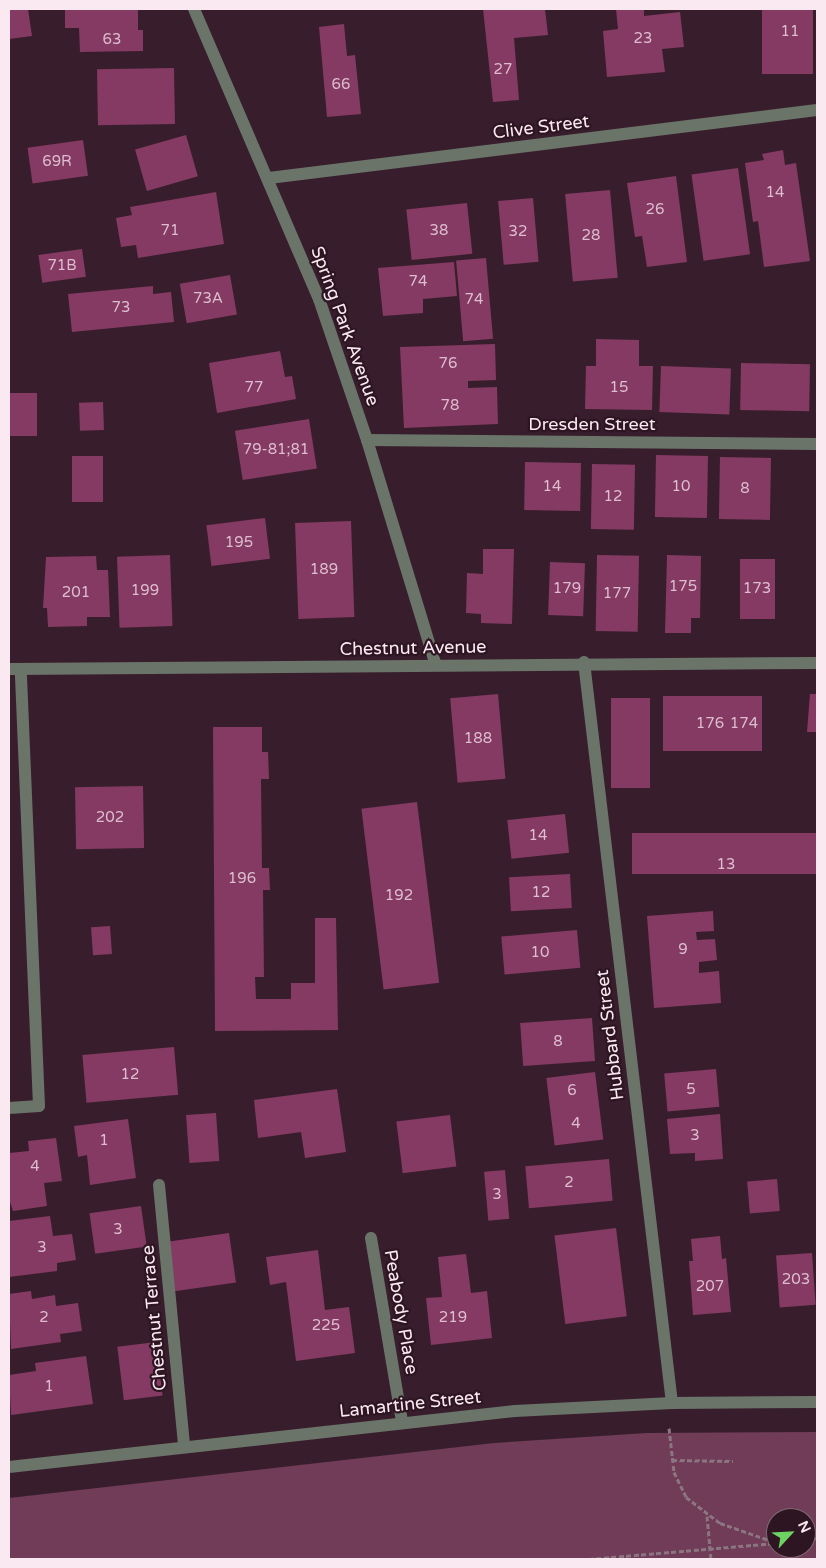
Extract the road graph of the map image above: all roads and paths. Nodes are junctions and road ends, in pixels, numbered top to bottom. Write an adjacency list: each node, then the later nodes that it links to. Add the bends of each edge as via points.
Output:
1 (194, 9): 3 (street, Spring Park Avenue)
2 (817, 110): 3 (street, Clive Street)
3 (269, 178): 4 (street, Spring Park Avenue, via 318,299)
4 (367, 440): 5 (street, Dresden Street); 8 (street, Spring Park Avenue)
5 (817, 444)
6 (584, 662): 7 (street, Chestnut Avenue); 8 (street, Chestnut Avenue); 14 (street, Hubbard Street)
7 (817, 663)
8 (436, 665): 9 (street, Chestnut Avenue)
9 (15, 669): 10 (street, via 39,1106)
10 (9, 1108)
11 (159, 1185): 17 (street, Chestnut Terrace)
12 (371, 1238): 15 (street, Peabody Place)
13 (817, 1402): 14 (street, Lamartine Street)
14 (672, 1404): 15 (street, Lamartine Street, via 543,1409)
15 (402, 1422): 17 (street, Lamartine Street)
16 (669, 1428): 18 (path)
17 (184, 1447): 20 (street, Lamartine Street)
18 (672, 1460): 19 (path); 21 (path, via 681,1490)
19 (733, 1461)
20 (9, 1467)
21 (707, 1515): 22 (path, via 738,1531); 24 (path)
22 (766, 1540)
23 (766, 1544): 24 (path)
24 (710, 1550): 25 (path); 26 (path)
25 (589, 1559)
26 (711, 1559)

